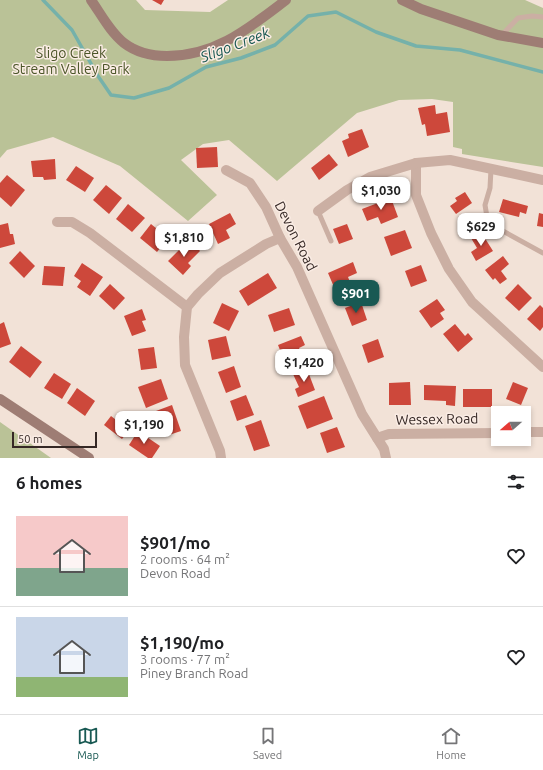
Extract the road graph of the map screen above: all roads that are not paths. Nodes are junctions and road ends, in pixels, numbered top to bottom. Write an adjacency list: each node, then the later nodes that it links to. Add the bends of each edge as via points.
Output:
1 (91, 0): 2 (street, via 114,34 125,44 154,56 183,56 212,49 241,33)
2 (286, 0)
3 (402, 0): 5 (street, via 420,9)
4 (543, 18): 5 (lane, via 518,18)
5 (502, 35): 6 (street)
6 (543, 43)
7 (416, 163): 8 (street, via 450,160); 11 (street, via 370,177); 17 (street, via 416,195 449,269 472,302)
8 (491, 169): 10 (street); 15 (lane, via 490,188 485,205 489,221)
9 (226, 170): 13 (street, Devon Road, via 250,183 266,207)
10 (543, 180)
11 (318, 210): 14 (lane)
12 (57, 222): 16 (street, via 72,222 90,233)
13 (280, 238): 16 (street, via 220,273); 22 (street, Devon Road, via 297,267 362,414)
14 (331, 241)
15 (543, 253)
16 (188, 307): 24 (street, via 184,337 185,365)
17 (543, 367)
18 (0, 399): 23 (street)
19 (531, 432): 20 (street)
20 (543, 432)
21 (491, 433): 22 (street, Wessex Road, via 389,434)
22 (377, 438): 25 (street, Devon Road)
23 (89, 458)
24 (221, 458)
25 (386, 458)

